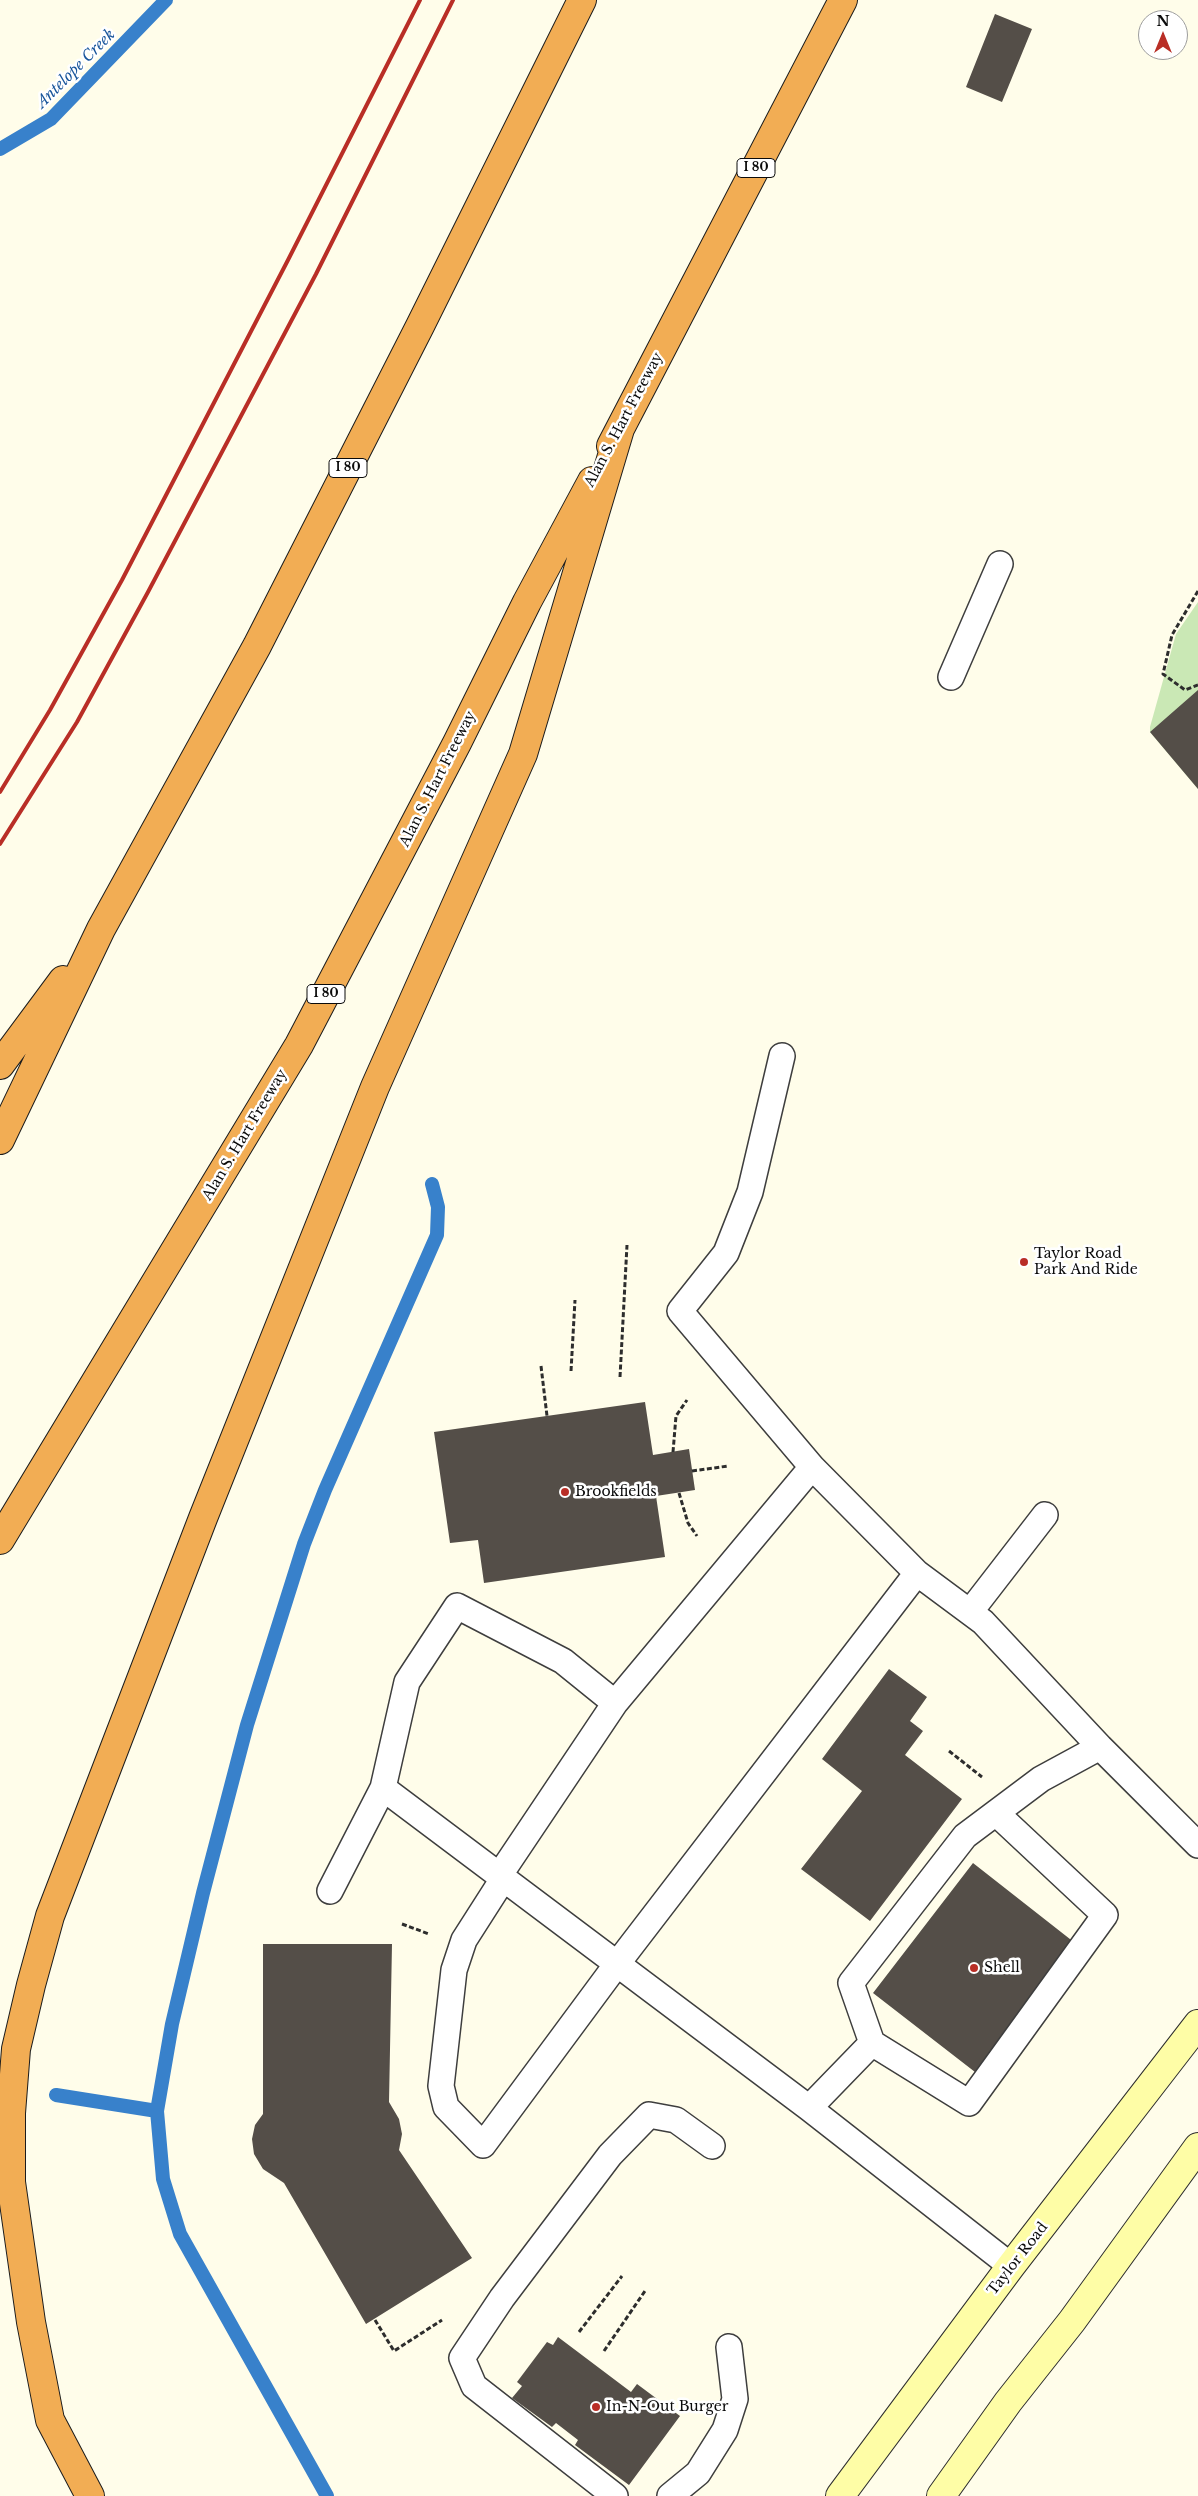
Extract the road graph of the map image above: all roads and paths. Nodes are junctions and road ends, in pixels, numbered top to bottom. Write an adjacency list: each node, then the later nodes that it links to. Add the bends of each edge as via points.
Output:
1 (582, 0): 8 (highway, I 80, via 257,646)
2 (843, 0): 3 (highway, Alan S. Hart Freeway / I 80)
3 (620, 429): 26 (highway, Alan S. Hart Freeway / I 80, via 527,602 299,1045); 50 (highway, via 523,754 374,1087 50,1916 31,1985 16,2049 11,2113 11,2182 31,2322 50,2420)
4 (997, 572): 6 (lane)
5 (1198, 591): 7 (path, via 1172,635 1163,674 1185,690)
6 (951, 676)
7 (1198, 685)
8 (101, 929): 10 (highway); 11 (highway, I 80)
9 (782, 1056): 21 (lane, via 750,1192 726,1253 680,1311)
10 (0, 1065)
11 (0, 1140)
12 (627, 1245): 16 (path)
13 (574, 1300): 15 (path)
14 (541, 1366): 18 (path)
15 (571, 1371)
16 (620, 1377)
17 (687, 1400): 19 (path, via 676,1416)
18 (548, 1416)
19 (673, 1452)
20 (728, 1466): 22 (path)
21 (812, 1467): 27 (lane); 29 (lane)
22 (692, 1471)
23 (679, 1493): 25 (path, via 688,1523)
24 (1045, 1515): 28 (lane)
25 (697, 1536)
26 (0, 1540)
27 (917, 1573): 28 (lane); 36 (lane)
28 (970, 1612): 30 (lane)
29 (615, 1703): 31 (lane, via 563,1661 457,1606 407,1682); 34 (lane)
30 (1100, 1747): 32 (lane, via 1041,1779); 33 (lane)
31 (382, 1788): 34 (lane); 35 (lane)
32 (996, 1813): 38 (lane, via 965,1836 852,1983); 38 (lane, via 1105,1916 969,2103)
33 (1198, 1845)
34 (501, 1877): 36 (lane); 36 (lane, via 464,1940 454,1970 441,2086 446,2107 483,2145)
35 (330, 1890)
36 (617, 1964): 39 (lane)
37 (1198, 2024): 42 (main road, Taylor Road)
38 (872, 2043): 39 (lane)
39 (809, 2108): 42 (lane)
40 (712, 2146): 51 (lane, via 676,2120 649,2115 610,2155 502,2298 462,2358 474,2386)
41 (1198, 2147): 54 (main road)
42 (1011, 2266): 53 (main road, Taylor Road)
43 (622, 2276): 47 (path)
44 (645, 2291): 49 (path)
45 (444, 2319): 46 (path, via 394,2351)
46 (374, 2320)
47 (578, 2332)
48 (728, 2347): 52 (lane, via 735,2399 725,2430 698,2472)
49 (604, 2351)
50 (90, 2496)
51 (615, 2496)
52 (670, 2496)
53 (840, 2496)
54 (941, 2496)

